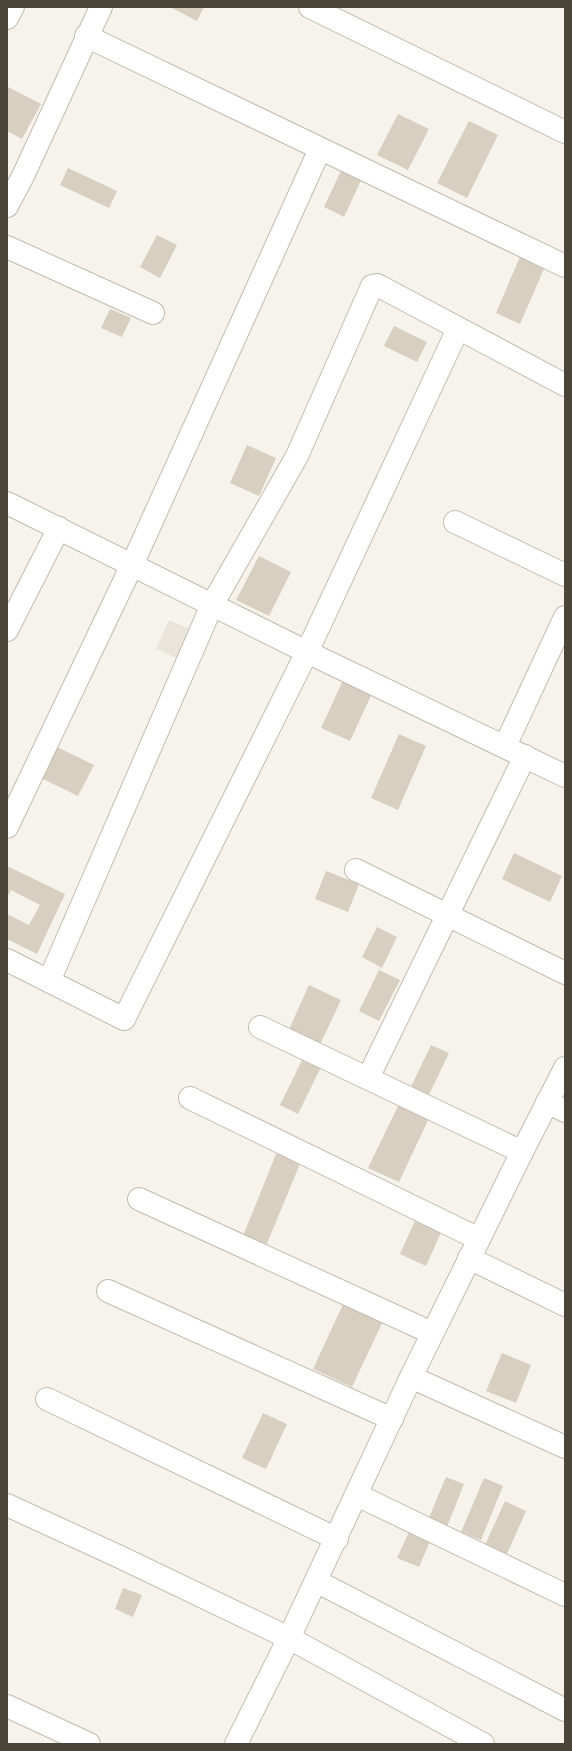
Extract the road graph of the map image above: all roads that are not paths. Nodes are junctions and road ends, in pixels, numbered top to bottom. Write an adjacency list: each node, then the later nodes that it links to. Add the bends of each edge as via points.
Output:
1 (13, 7): 4 (street)
2 (100, 7): 5 (street)
3 (310, 7): 6 (street)
4 (7, 18)
5 (86, 36): 7 (street); 8 (street)
6 (565, 132)
7 (320, 148): 11 (street); 18 (street)
8 (15, 172): 9 (street)
9 (7, 206)
10 (7, 247): 12 (street)
11 (565, 266)
12 (153, 313)
13 (458, 329): 14 (street); 20 (street, via 381,287 372,286 297,456); 23 (street)
14 (565, 385)
15 (7, 503): 17 (street)
16 (455, 522): 19 (street)
17 (59, 528): 18 (street); 22 (street)
18 (132, 565): 20 (street); 27 (street)
19 (565, 576)
20 (212, 604): 23 (street); 32 (street)
21 (565, 617): 24 (street)
22 (7, 630)
23 (308, 652): 24 (street); 32 (street, via 124,1019)
24 (505, 746): 25 (street)
25 (525, 756): 26 (street); 29 (street)
26 (565, 776)
27 (7, 827)
28 (356, 870): 29 (street)
29 (447, 915): 31 (street); 35 (street)
30 (7, 960): 32 (street)
31 (565, 972)
32 (49, 981)
33 (260, 1027): 35 (street)
34 (565, 1068): 37 (street)
35 (368, 1078): 38 (street)
36 (190, 1098): 40 (street)
37 (556, 1106): 38 (street)
38 (522, 1152): 40 (street)
39 (139, 1199): 44 (street)
40 (479, 1239): 41 (street)
41 (469, 1258): 43 (street); 44 (street)
42 (108, 1291): 47 (street)
43 (565, 1305)
44 (432, 1333): 45 (street)
45 (411, 1377): 47 (street); 48 (street)
46 (47, 1399): 51 (street)
47 (392, 1419): 49 (street)
48 (565, 1447)
49 (357, 1495): 51 (street); 53 (street)
50 (7, 1506): 54 (street)
51 (337, 1539): 52 (street)
52 (316, 1581): 54 (street); 56 (street)
53 (565, 1595)
54 (289, 1638): 58 (street); 59 (street)
55 (7, 1706): 57 (street)
56 (565, 1710)
57 (89, 1744)
58 (236, 1744)
59 (483, 1744)

